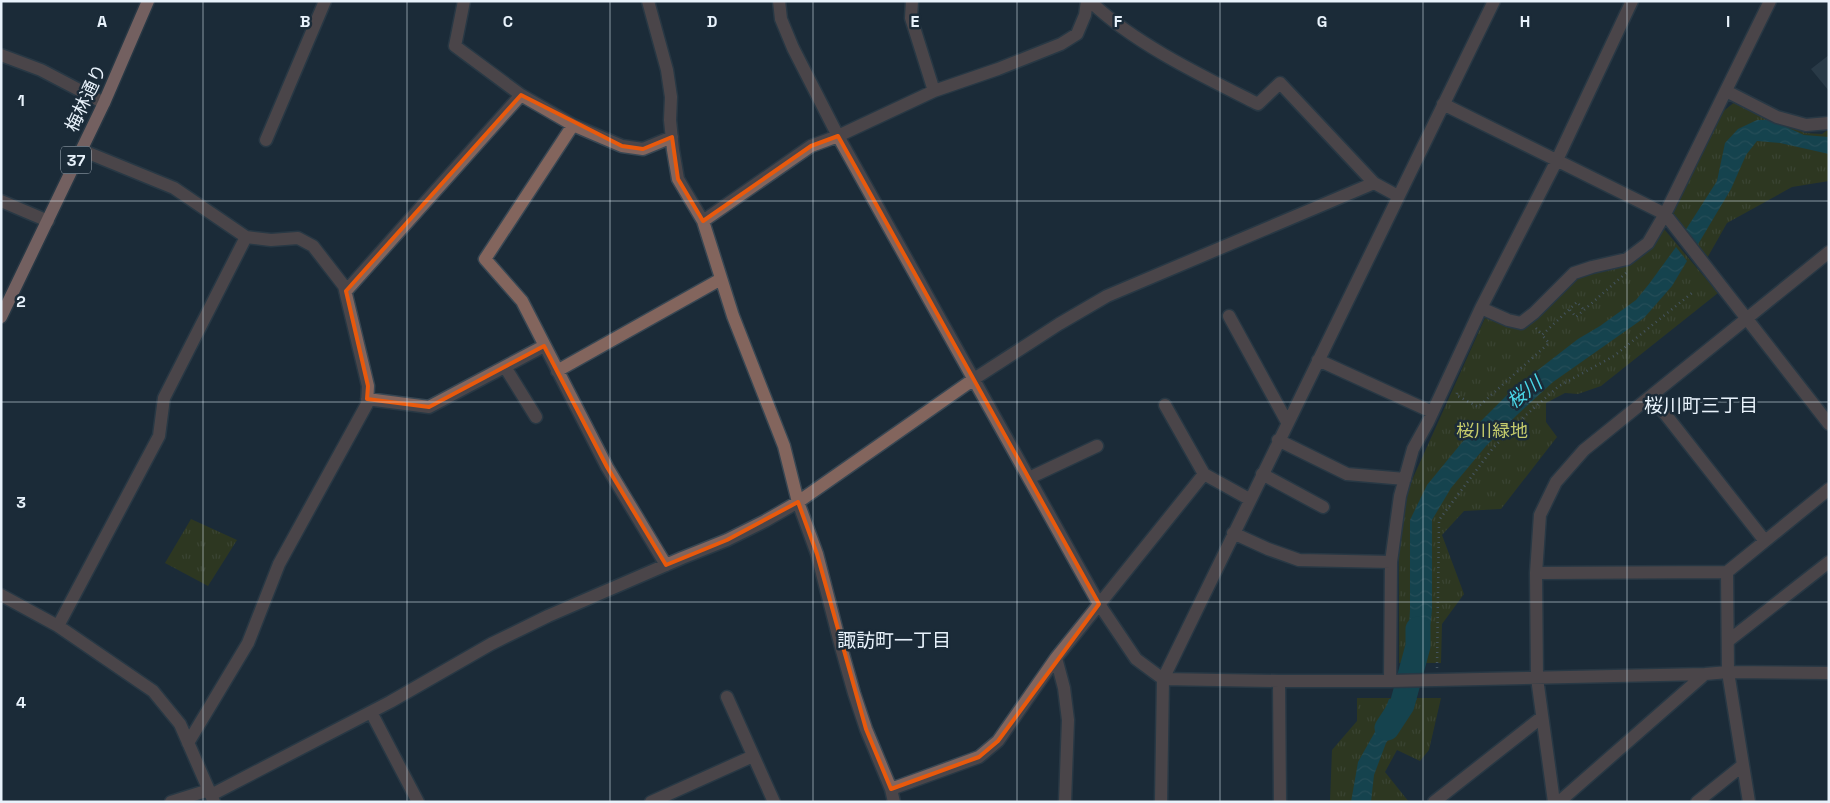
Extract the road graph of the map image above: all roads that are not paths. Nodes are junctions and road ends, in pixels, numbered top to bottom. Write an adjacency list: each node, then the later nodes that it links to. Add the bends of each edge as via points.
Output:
1 (148, 1): 15 (main road, 梅林通り / 37)
2 (325, 1): 21 (street)
3 (464, 1): 14 (street, via 455,46)
4 (648, 1): 20 (street, via 667,70)
5 (778, 1): 19 (street, via 793,48)
6 (912, 1): 12 (street, via 911,18)
7 (1088, 1): 12 (street, via 1077,34 1061,44); 24 (street, via 1106,17 1151,46 1258,104 1280,83)
8 (1494, 1): 16 (street)
9 (1632, 1): 23 (street)
10 (1770, 1): 13 (street)
11 (1, 55): 15 (street, via 40,70)
12 (934, 91): 19 (street)
13 (1726, 91): 17 (street, via 1777,117 1806,125); 27 (street)
14 (521, 95): 18 (street); 33 (street)
15 (104, 103): 22 (main road, 梅林通り / 37)
16 (1443, 104): 23 (street); 25 (street)
17 (1829, 123)
18 (573, 125): 20 (street, via 622,146 643,150); 38 (street, via 485,259 522,301)
19 (838, 136): 29 (street, via 810,146); 42 (street)
20 (672, 137): 29 (street, via 678,179)
21 (266, 140)
22 (81, 150): 28 (main road, 梅林通り / 37); 30 (street, via 174,188)
23 (1557, 160): 27 (street); 34 (street)
24 (1374, 183): 25 (street); 42 (street, via 1108,296)
25 (1398, 196): 39 (street)
26 (1, 201): 28 (street)
27 (1665, 214): 34 (street, via 1648,243 1627,258 1574,273 1521,323); 37 (street)
28 (48, 221): 36 (main road, 梅林通り / 37)
29 (703, 221): 32 (street)
30 (246, 237): 33 (street, via 271,240 298,238 313,246); 69 (street, via 164,398 159,436)
31 (1829, 252): 37 (street)
32 (720, 279): 41 (street); 58 (street, via 784,446)
33 (346, 291): 44 (street, via 368,386)
34 (1481, 308): 46 (street)
35 (1229, 316): 48 (street)
36 (1, 317)
37 (1746, 318): 43 (street); 49 (street)
38 (544, 346): 40 (street); 41 (street)
39 (1318, 360): 46 (street); 48 (street)
40 (505, 367): 44 (street, via 429,407); 47 (street)
41 (557, 371): 64 (street, via 606,467)
42 (974, 379): 54 (street); 58 (street)
43 (1651, 396): 61 (street); 66 (street, via 1584,450 1556,482 1540,515)
44 (367, 399): 82 (street, via 279,564 248,643)
45 (1165, 405): 52 (street)
46 (1432, 412): 55 (street, via 1413,449)
47 (536, 417)
48 (1287, 422): 50 (street)
49 (1829, 424)
50 (1278, 440): 53 (street); 55 (street, via 1348,474)
51 (1097, 446): 54 (street)
52 (1204, 474): 57 (street); 68 (street)
53 (1262, 474): 57 (street); 59 (street)
54 (1029, 478): 68 (street)
55 (1405, 479): 62 (street)
56 (1829, 489): 61 (street)
57 (1249, 499): 60 (street)
58 (798, 502): 64 (street, via 727,540); 85 (street, via 817,554 866,729)
59 (1323, 508)
60 (1233, 533): 62 (street, via 1299,560); 76 (street)
61 (1765, 541): 65 (street)
62 (1391, 562): 78 (street)
63 (1829, 562): 70 (street)
64 (666, 565): 80 (street, via 491,644)
65 (1727, 572): 66 (street); 70 (street)
66 (1536, 573): 75 (street)
67 (1, 595): 69 (street)
68 (1099, 604): 71 (street); 76 (street, via 1136,659)
69 (58, 626): 82 (street, via 153,691 180,724)
70 (1728, 641): 72 (street)
71 (1056, 658): 85 (street, via 998,741 979,757); 91 (street, via 1068,720)
72 (1728, 672): 73 (street); 74 (street); 84 (street)
73 (1705, 674): 75 (street); 96 (street)
74 (1829, 674)
75 (1537, 678): 78 (street); 81 (street)
76 (1163, 679): 77 (street); 92 (street)
77 (1279, 681): 78 (street); 93 (street)
78 (1392, 681)
79 (727, 697): 83 (street)
80 (371, 712): 86 (street); 88 (street)
81 (1542, 717): 94 (street); 95 (street)
82 (188, 743): 86 (street)
83 (754, 756): 89 (street); 90 (street)
84 (1743, 765): 97 (street); 98 (street)
85 (893, 795)
86 (211, 796): 87 (street)
87 (171, 802)
88 (418, 802)
89 (651, 802)
90 (774, 802)
91 (1065, 802)
92 (1161, 802)
93 (1280, 802)
94 (1434, 802)
95 (1554, 802)
96 (1559, 802)
97 (1697, 802)
98 (1749, 802)

